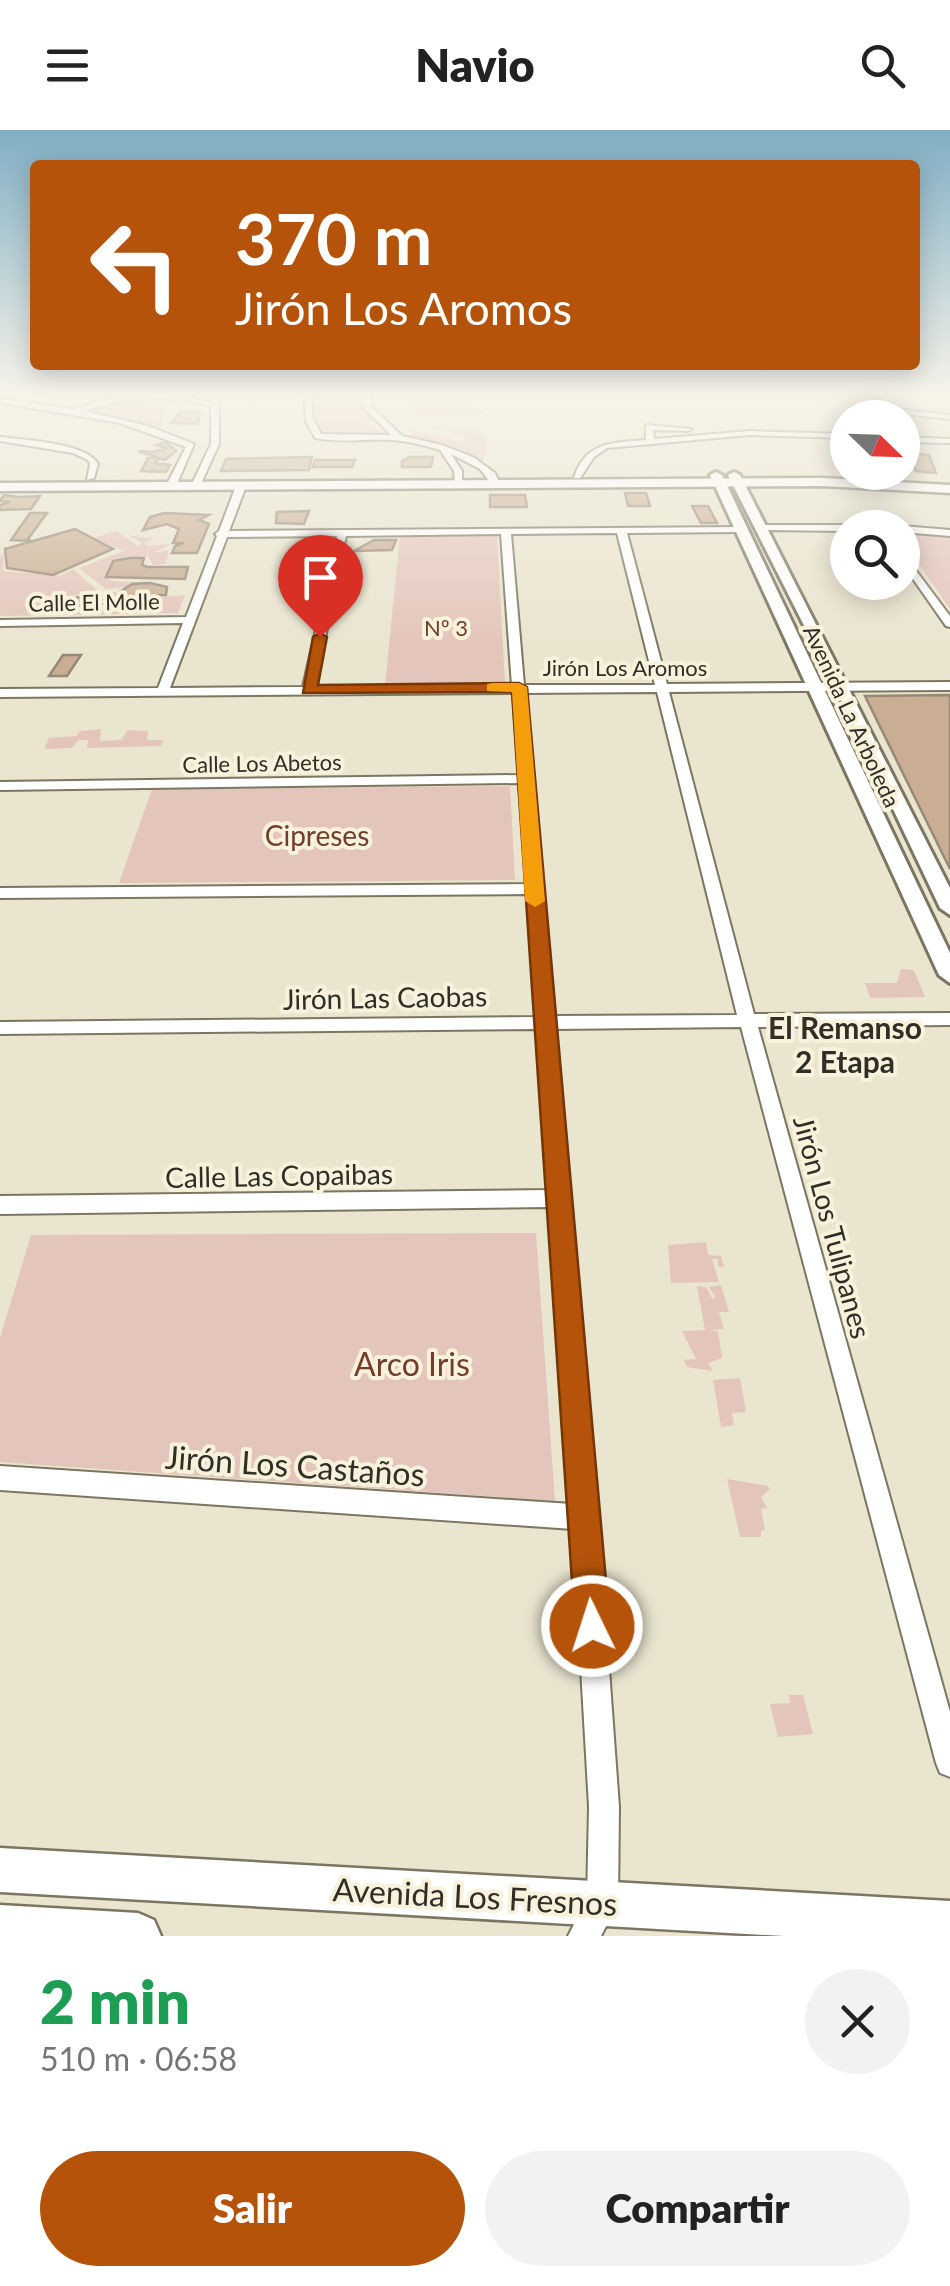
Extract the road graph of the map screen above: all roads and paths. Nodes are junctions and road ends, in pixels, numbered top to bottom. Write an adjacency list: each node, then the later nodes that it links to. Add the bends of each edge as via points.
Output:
1 (177, 476): 15 (street)
2 (201, 476): 16 (street)
3 (456, 476): 12 (street)
4 (490, 476): 13 (street)
5 (570, 476): 13 (main road)
6 (590, 476): 11 (main road)
7 (822, 476): 11 (main road)
8 (884, 476): 14 (main road)
9 (0, 478): 10 (main road)
10 (90, 478): 15 (main road)
11 (727, 479): 13 (main road); 20 (main road); 21 (street, Avenida La Arboleda); 23 (street, Avenida La Arboleda)
12 (458, 480): 13 (main road); 17 (main road); 18 (main road)
13 (495, 480)
14 (950, 481)
15 (174, 482): 16 (main road); 19 (main road)
16 (198, 482): 17 (main road)
17 (218, 482): 18 (main road)
18 (241, 486): 29 (street)
19 (0, 487)
20 (950, 489)
21 (764, 528): 22 (street); 35 (street, Avenida La Arboleda)
22 (830, 528)
23 (741, 529): 24 (street); 38 (street, Avenida La Arboleda)
24 (621, 530): 26 (street); 34 (street, Jirón Los Tulipanes)
25 (920, 530): 28 (street)
26 (506, 532): 27 (street); 37 (street)
27 (342, 533): 29 (street); 39 (street)
28 (950, 533)
29 (220, 534): 31 (street)
30 (920, 582): 33 (street)
31 (188, 620): 32 (street, Calle El Molle); 40 (street)
32 (0, 622)
33 (950, 624)
34 (660, 686): 37 (street, Jirón Los Aromos); 38 (street, Jirón Los Aromos); 49 (street, Jirón Los Tulipanes)
35 (843, 686): 36 (street, Jirón Los Aromos); 38 (street, Jirón Los Aromos); 44 (street, Avenida La Arboleda)
36 (950, 686)
37 (519, 687): 39 (street, Jirón Los Aromos); 42 (street)
38 (813, 687): 48 (street, Avenida La Arboleda)
39 (309, 690): 40 (street, Jirón Los Aromos)
40 (163, 691): 41 (street, Jirón Los Aromos)
41 (0, 693)
42 (525, 779): 43 (street, Calle Los Abetos); 45 (street)
43 (0, 786)
44 (944, 886): 47 (street, Avenida La Arboleda)
45 (534, 889): 46 (street); 51 (street)
46 (0, 893)
47 (950, 908)
48 (950, 974)
49 (747, 1019): 50 (street, Jirón Las Caobas); 51 (street, Jirón Las Caobas); 57 (street, Jirón Los Tulipanes)
50 (950, 1019)
51 (545, 1022): 52 (street, Jirón Las Caobas); 53 (street)
52 (0, 1028)
53 (559, 1198): 54 (street, Calle Las Copaibas); 56 (street)
54 (0, 1206)
55 (0, 1478): 56 (street, Jirón Los Castaños)
56 (585, 1517): 59 (street, via 604,1807)
57 (950, 1763)
58 (0, 1870): 59 (main road, Avenida Los Fresnos)
59 (593, 1920): 60 (main road, Avenida Los Fresnos)
60 (950, 1923)
61 (0, 1927): 62 (main road)
62 (138, 1936)

